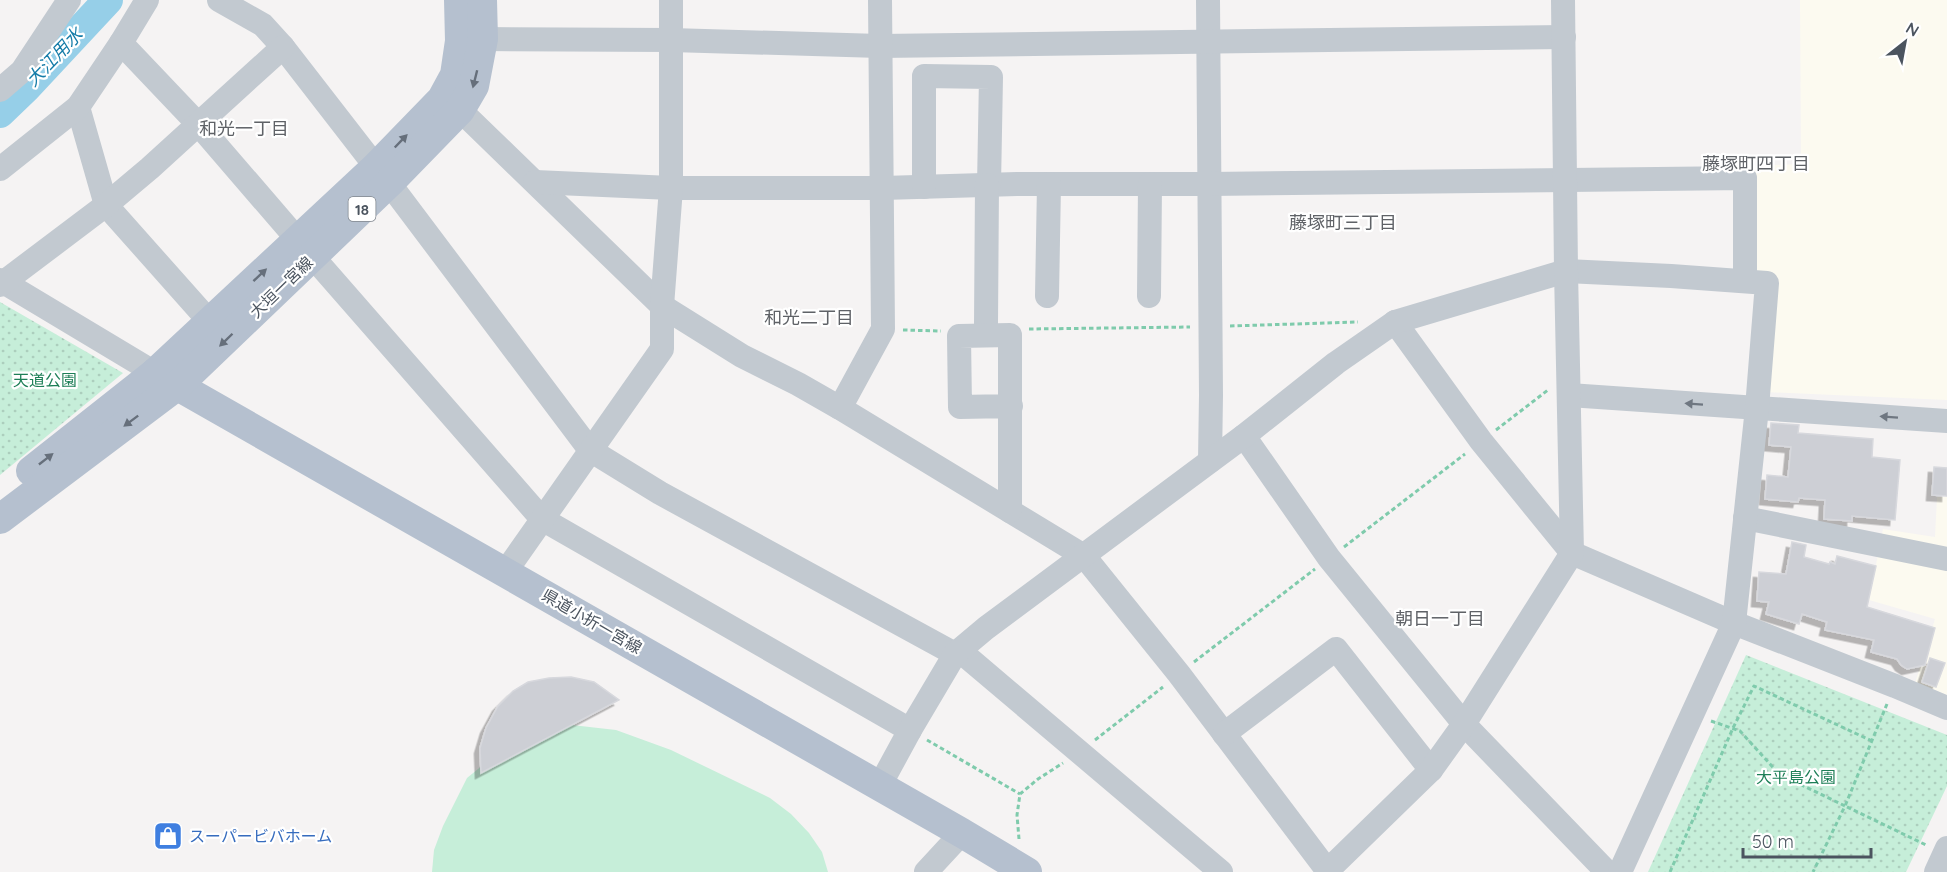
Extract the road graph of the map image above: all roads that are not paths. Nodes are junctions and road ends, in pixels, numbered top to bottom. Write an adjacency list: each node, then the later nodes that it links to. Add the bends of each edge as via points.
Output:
1 (69, 0): 17 (street, via 22,71)
2 (147, 0): 13 (street)
3 (219, 0): 16 (street, via 263,25)
4 (459, 0): 22 (main road, 大垣一宮線 / 18, one-way to 4, via 442,99 455,75 460,41)
5 (482, 0): 11 (main road, 大垣一宮線 / 18)
6 (671, 0): 12 (street)
7 (880, 0): 15 (street)
8 (1208, 0): 14 (street)
9 (1563, 0): 10 (street)
10 (1564, 37): 14 (street); 23 (street)
11 (483, 39): 12 (street); 19 (main road, 大垣一宮線 / 18, one-way to 19, via 474,86)
12 (671, 40): 15 (street); 30 (street)
13 (121, 43): 18 (street); 20 (street)
14 (1207, 43): 15 (street); 27 (street)
15 (880, 46): 31 (street)
16 (283, 47): 20 (street); 22 (street)
17 (0, 90)
18 (78, 107): 21 (street); 32 (street)
19 (460, 110): 22 (main road, 大垣一宮線 / 18); 24 (street)
20 (198, 124): 32 (street); 33 (street)
21 (0, 169)
22 (383, 175): 33 (main road, 大垣一宮線 / 18); 50 (street)
23 (1566, 179): 27 (street); 34 (street); 35 (street, via 1745,178)
24 (535, 182): 30 (street); 39 (street)
25 (1049, 184): 26 (street); 28 (street); 37 (street)
26 (1150, 184): 27 (street); 38 (street)
27 (1209, 184): 51 (street)
28 (988, 185): 29 (street); 29 (street, via 991,77 924,76); 42 (street)
29 (924, 187): 31 (street)
30 (671, 188): 31 (street); 39 (street)
31 (883, 188): 46 (street, via 883,329)
32 (106, 205): 36 (street); 40 (street)
33 (305, 248): 40 (main road, 大垣一宮線 / 18, one-way to 33); 43 (main road, 大垣一宮線 / 18, one-way to 43); 56 (street)
34 (1566, 271): 35 (street); 41 (street); 44 (street)
35 (1745, 281): 47 (street, via 1767,283)
36 (1, 283): 43 (street)
37 (1047, 296)
38 (1149, 296)
39 (662, 306): 46 (street, via 742,356); 50 (street, via 662,349)
40 (210, 322): 43 (main road, 大垣一宮線 / 18)
41 (1395, 322): 49 (street); 57 (street, via 1481,441)
42 (986, 324)
43 (167, 379): 52 (main road, 大垣一宮線 / 18, one-way to 43); 55 (main road, 大垣一宮線 / 18, one-way to 55); 60 (main road, 県道小折一宮線)
44 (1569, 385): 47 (street, one-way to 44); 57 (street)
45 (1011, 406): 53 (street)
46 (840, 408): 53 (street)
47 (1757, 408): 48 (street, one-way to 47); 54 (street)
48 (1947, 421)
49 (1244, 436): 51 (street); 64 (street, via 1329,558)
50 (590, 450): 56 (street); 62 (street, via 660,494)
51 (1210, 461): 58 (street)
52 (0, 496)
53 (1010, 512): 58 (street)
54 (1745, 518): 59 (street); 61 (street)
55 (0, 519)
56 (542, 519): 60 (street); 65 (street)
57 (1572, 553): 61 (street); 64 (street)
58 (1084, 556): 62 (street); 66 (street)
59 (1947, 559)
60 (506, 571): 68 (main road, 県道小折一宮線)
61 (1734, 623): 63 (street); 75 (street)
62 (957, 653): 65 (street); 73 (street)
63 (1947, 708)
64 (1464, 724): 67 (street); 74 (street)
65 (910, 730): 68 (street)
66 (1224, 734): 67 (street, via 1336,649); 71 (street)
67 (1431, 770): 71 (street)
68 (879, 787): 69 (main road, 県道小折一宮線)
69 (962, 833): 70 (main road, 県道小折一宮線); 72 (street)
70 (1022, 871)
71 (1327, 871)
72 (926, 872)
73 (1221, 872)
74 (1607, 872)
75 (1620, 872)

